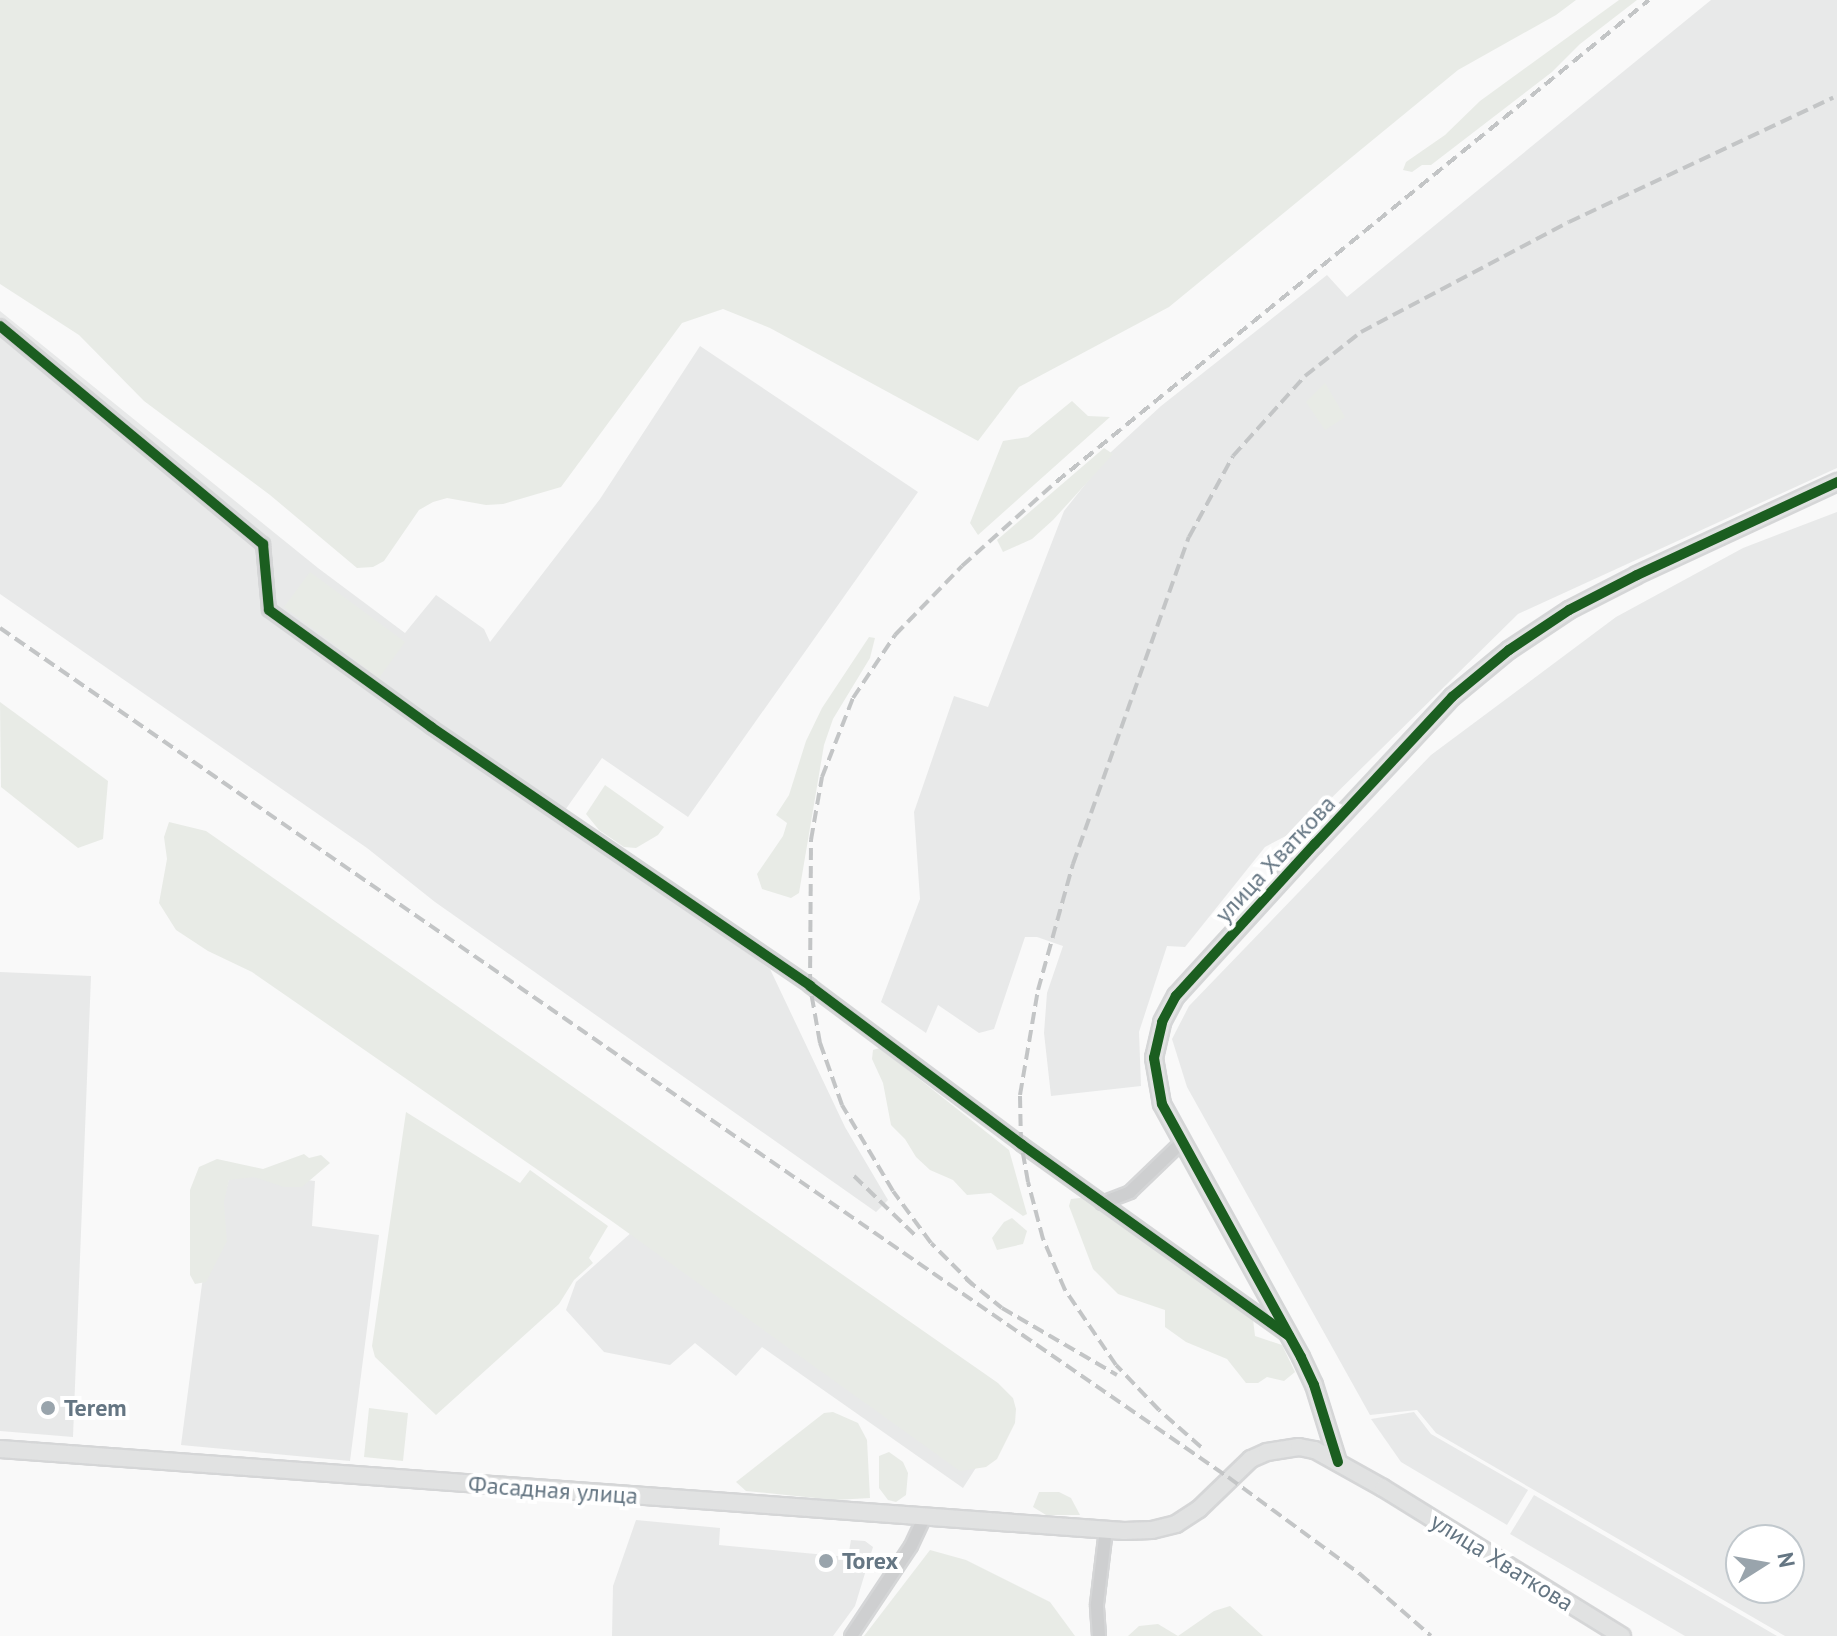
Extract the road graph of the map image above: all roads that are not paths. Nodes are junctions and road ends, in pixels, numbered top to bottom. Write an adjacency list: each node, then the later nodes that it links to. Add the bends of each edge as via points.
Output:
1 (0, 326): 4 (street, via 263,544 269,610 810,986)
2 (1837, 482): 3 (main road, улица Хваткова, via 1569,610 1452,697 1176,996 1155,1040 1154,1075)
3 (1181, 1143): 4 (street, via 1130,1192); 5 (main road, улица Хваткова)
4 (1102, 1203): 5 (street)
5 (1289, 1336): 7 (main road, улица Хваткова, via 1314,1385)
6 (0, 1449): 8 (main road, Фасадная улица)
7 (1338, 1462): 9 (main road, Фасадная улица, via 1299,1447 1267,1452 1234,1472 1199,1509 1176,1524); 12 (main road, улица Хваткова)
8 (925, 1516): 9 (main road, Фасадная улица); 10 (street)
9 (1106, 1530): 11 (street, via 1097,1604)
10 (851, 1636)
11 (1099, 1636)
12 (1622, 1636)

